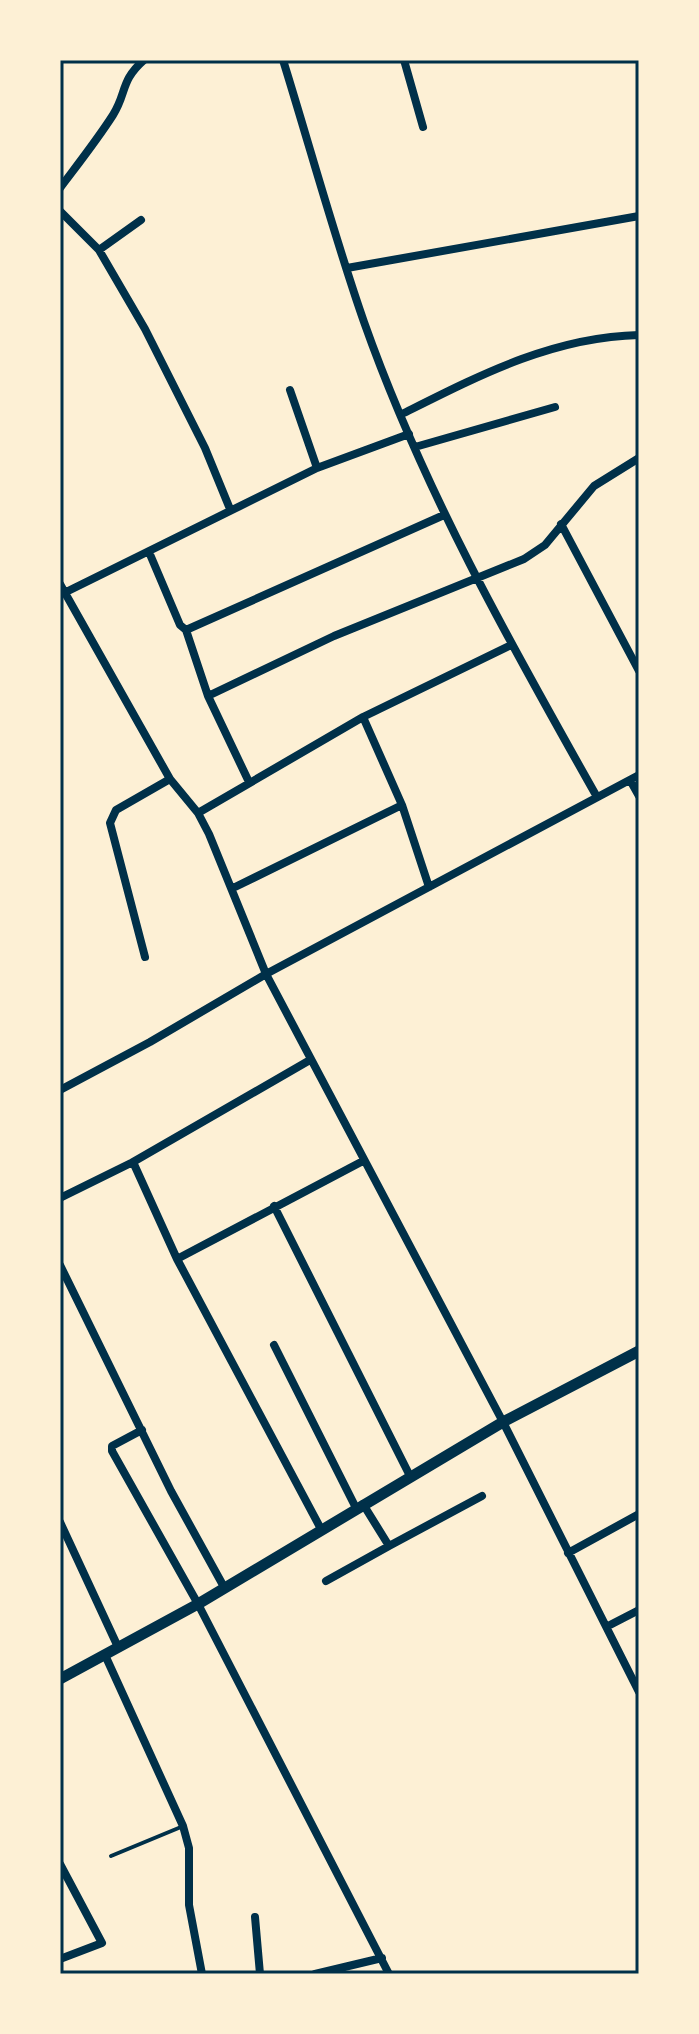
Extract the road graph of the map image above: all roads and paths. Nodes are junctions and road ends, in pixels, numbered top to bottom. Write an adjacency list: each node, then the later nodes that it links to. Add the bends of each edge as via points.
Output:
1 (144, 60): 5 (street, via 131,71 116,111)
2 (283, 60): 10 (street)
3 (404, 60): 4 (street)
4 (423, 127)
5 (60, 188)
6 (60, 211): 9 (street)
7 (639, 216): 10 (street)
8 (141, 220): 9 (street)
9 (99, 250): 19 (street, via 145,329)
10 (347, 268): 14 (street)
11 (639, 335): 14 (street, via 544,350)
12 (290, 390): 18 (street)
13 (555, 407): 16 (street)
14 (402, 414): 15 (street)
15 (409, 434): 16 (street); 18 (street)
16 (415, 447): 20 (street)
17 (639, 458): 21 (street, via 594,486)
18 (317, 468): 19 (street)
19 (230, 509): 22 (street)
20 (444, 515): 23 (street); 25 (street)
21 (561, 524): 23 (street, via 545,545 524,559); 27 (street)
22 (149, 552): 24 (street); 25 (street)
23 (476, 576): 26 (street); 28 (street)
24 (62, 589): 31 (street)
25 (186, 630): 28 (street)
26 (511, 645): 29 (street); 34 (street)
27 (639, 671)
28 (208, 696): 32 (street)
29 (363, 717): 32 (street); 35 (street)
30 (635, 777): 33 (street); 34 (street)
31 (170, 779): 36 (street); 39 (street, via 116,810 110,823)
32 (249, 782): 36 (street)
33 (639, 796)
34 (597, 797): 37 (street)
35 (402, 805): 37 (street); 38 (street)
36 (198, 813): 38 (street)
37 (429, 887): 40 (street)
38 (233, 888): 40 (street)
39 (145, 957)
40 (266, 974): 41 (street); 42 (street)
41 (310, 1060): 43 (street); 44 (street)
42 (60, 1090)
43 (363, 1161): 46 (street); 51 (street)
44 (133, 1162): 45 (street); 47 (street)
45 (60, 1198)
46 (274, 1206): 47 (street); 53 (street)
47 (177, 1259): 58 (street)
48 (60, 1265): 52 (street)
49 (274, 1345): 55 (street)
50 (639, 1351): 51 (street)
51 (503, 1422): 53 (street); 60 (street)
52 (142, 1430): 62 (street); 63 (street, via 116,1443 112,1451)
53 (410, 1476): 55 (street)
54 (482, 1496): 59 (street)
55 (360, 1506): 58 (street); 59 (street)
56 (639, 1514): 60 (street)
57 (60, 1522): 66 (street)
58 (321, 1529): 62 (street)
59 (389, 1546): 61 (street)
60 (568, 1553): 65 (street)
61 (326, 1581)
62 (224, 1587): 63 (street)
63 (198, 1604): 66 (street); 74 (street)
64 (639, 1610): 65 (street)
65 (608, 1626): 69 (street)
66 (118, 1647): 67 (street)
67 (105, 1655): 68 (street); 70 (street)
68 (60, 1679)
69 (639, 1692)
70 (183, 1826): 71 (lane); 76 (street, via 189,1848 189,1905)
71 (111, 1856)
72 (60, 1864): 75 (street, via 102,1943)
73 (255, 1917): 77 (street)
74 (382, 1958): 78 (street); 79 (street)
75 (60, 1959)
76 (202, 1974)
77 (260, 1974)
78 (315, 1974)
79 (389, 1974)

